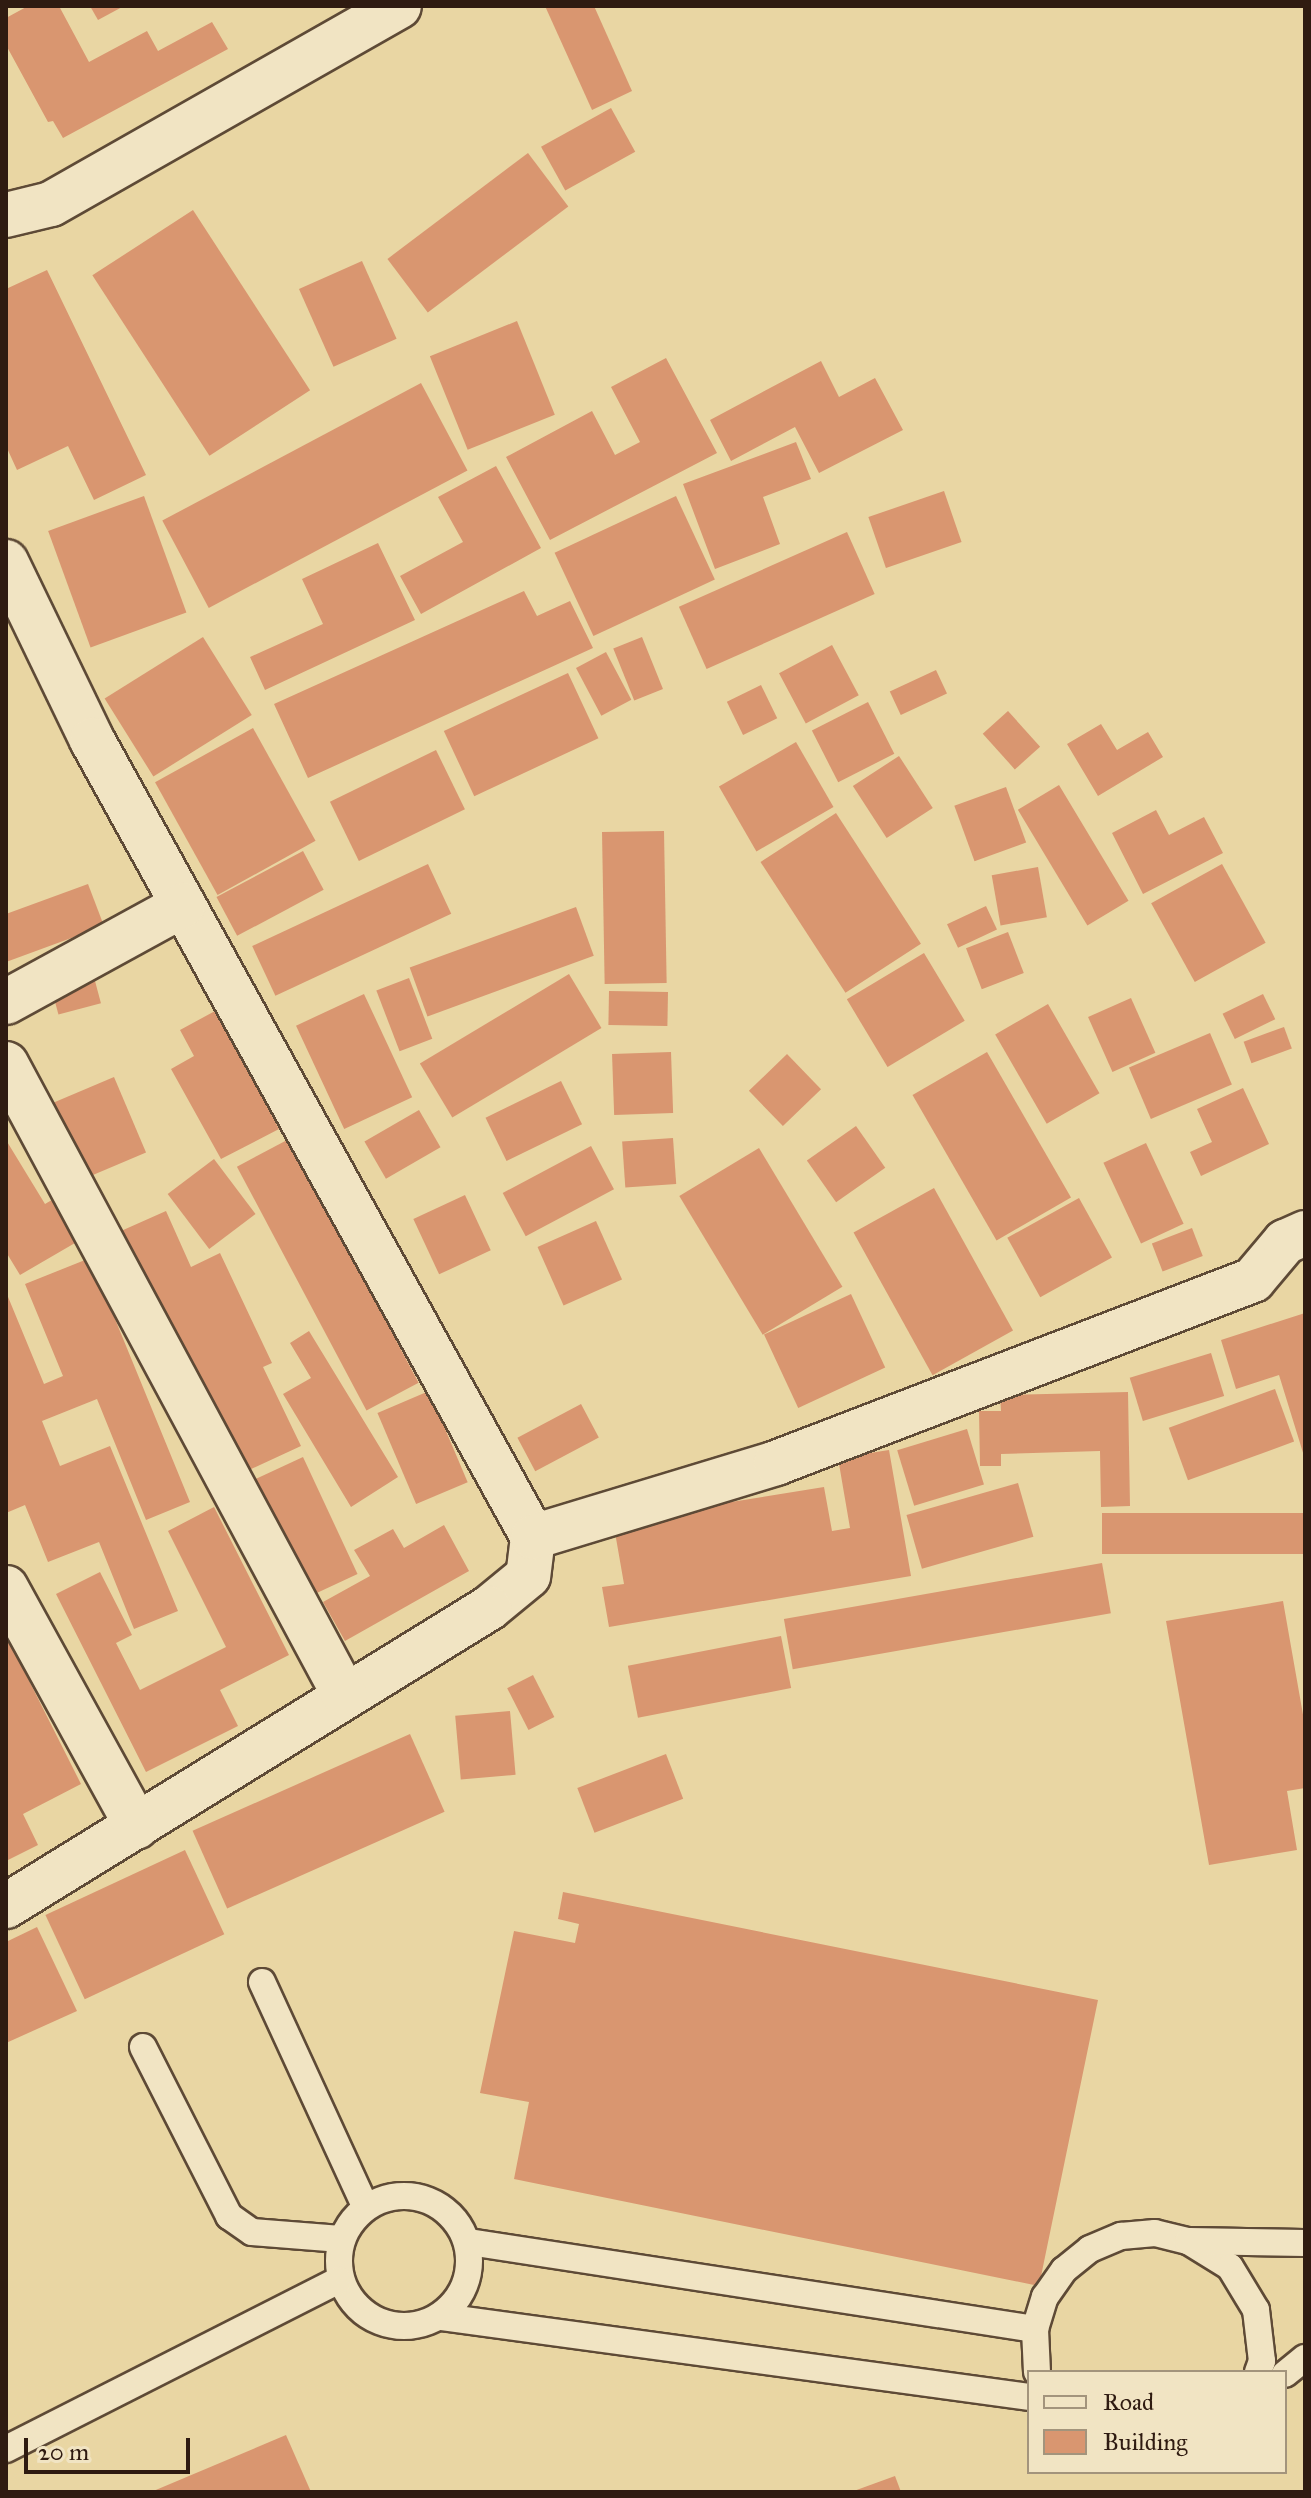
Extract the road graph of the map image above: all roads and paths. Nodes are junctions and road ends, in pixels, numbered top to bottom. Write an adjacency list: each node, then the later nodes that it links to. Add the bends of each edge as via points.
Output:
1 (399, 6): 2 (street, via 51,204)
2 (6, 215)
3 (6, 562): 4 (street, via 92,740)
4 (183, 905): 5 (street); 8 (street)
5 (6, 1002)
6 (6, 1064): 10 (street)
7 (1305, 1233): 8 (street, via 1285,1242 1253,1280 776,1463)
8 (533, 1537): 10 (street, via 528,1576 489,1608)
9 (6, 1588): 11 (street)
10 (345, 1696): 11 (street)
11 (137, 1826): 12 (street)
12 (6, 1906)
13 (262, 1982): 15 (lane)
14 (143, 2047): 16 (lane, via 229,2216 252,2232)
15 (365, 2206): 16 (lane); 18 (lane, via 405,2194 446,2209)
16 (341, 2239): 20 (lane)
17 (1188, 2241): 19 (lane); 22 (lane, via 1155,2233 1121,2236 1090,2249 1064,2270 1045,2297); 25 (lane, via 1230,2267 1256,2310)
18 (469, 2242): 21 (lane, via 467,2284); 22 (lane)
19 (1305, 2243)
20 (339, 2280): 21 (lane, via 363,2315 402,2329); 28 (lane)
21 (442, 2317): 27 (lane)
22 (1035, 2329): 24 (lane)
23 (1305, 2358): 26 (lane)
24 (1037, 2370)
25 (1259, 2370)
26 (1287, 2372)
27 (1027, 2397)
28 (6, 2449)

